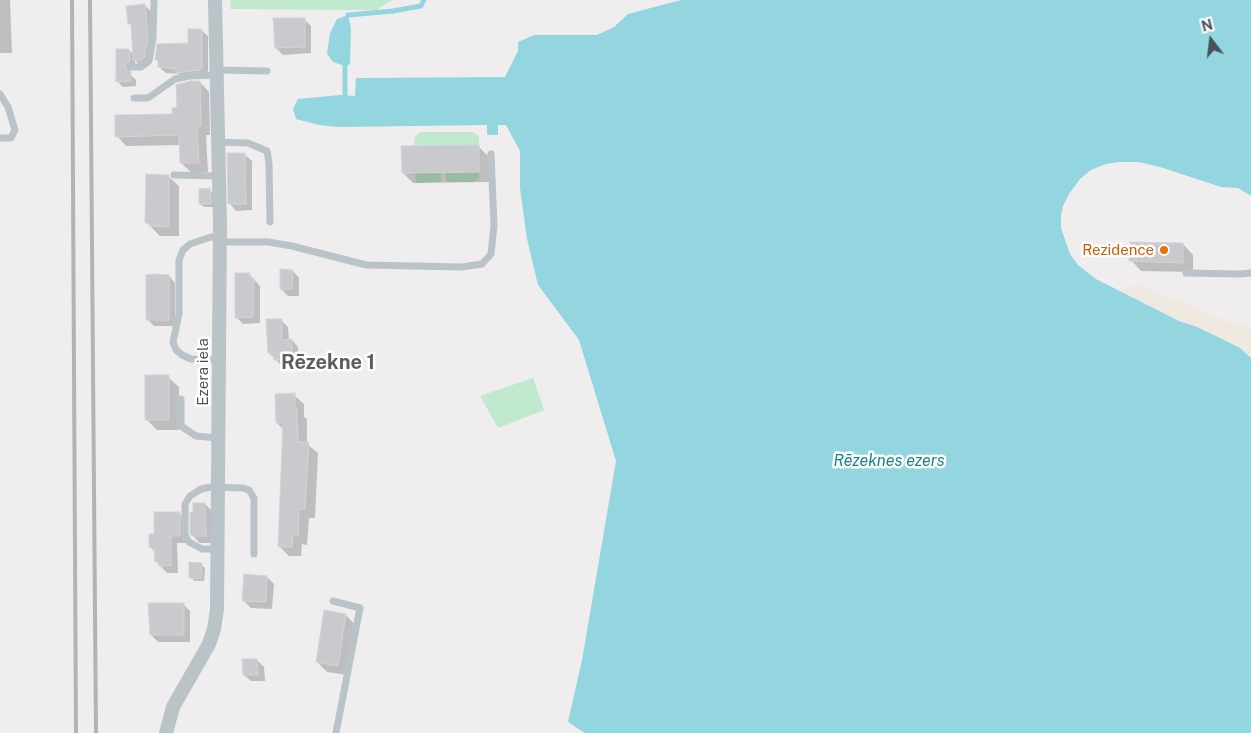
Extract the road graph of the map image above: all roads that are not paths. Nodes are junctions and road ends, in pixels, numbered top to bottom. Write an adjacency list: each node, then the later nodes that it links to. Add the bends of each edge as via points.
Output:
1 (154, 0): 3 (lane, via 149,61 141,67)
2 (215, 0): 5 (street, Ezera iela)
3 (130, 67)
4 (267, 71): 5 (lane)
5 (217, 73): 7 (lane, via 175,79 148,98); 9 (street, Ezera iela)
6 (0, 94): 8 (lane, via 15,130 11,138)
7 (134, 98)
8 (0, 138)
9 (218, 142): 12 (street, Ezera iela); 13 (lane, via 248,143 267,151)
10 (491, 154): 14 (lane, via 494,226 491,254 482,264 462,267 366,265 292,246)
11 (174, 175): 12 (lane)
12 (219, 176): 14 (street, Ezera iela)
13 (270, 222)
14 (220, 240): 17 (street, Ezera iela); 17 (lane, via 211,237 183,250 179,260 179,314 173,342 176,350 191,359)
15 (1186, 273): 16 (lane)
16 (1251, 273)
17 (219, 360): 19 (street, Ezera iela)
18 (182, 399): 19 (lane, via 182,426 196,436)
19 (218, 438): 20 (street, Ezera iela)
20 (218, 487): 21 (street, Ezera iela); 21 (lane, via 201,489 185,504 185,535 189,542 202,549); 22 (lane, via 250,490 254,498)
21 (218, 549): 24 (street, Ezera iela, via 214,629 174,707)
22 (254, 554)
23 (333, 601): 25 (lane, via 360,608)
24 (166, 733)
25 (336, 733)

